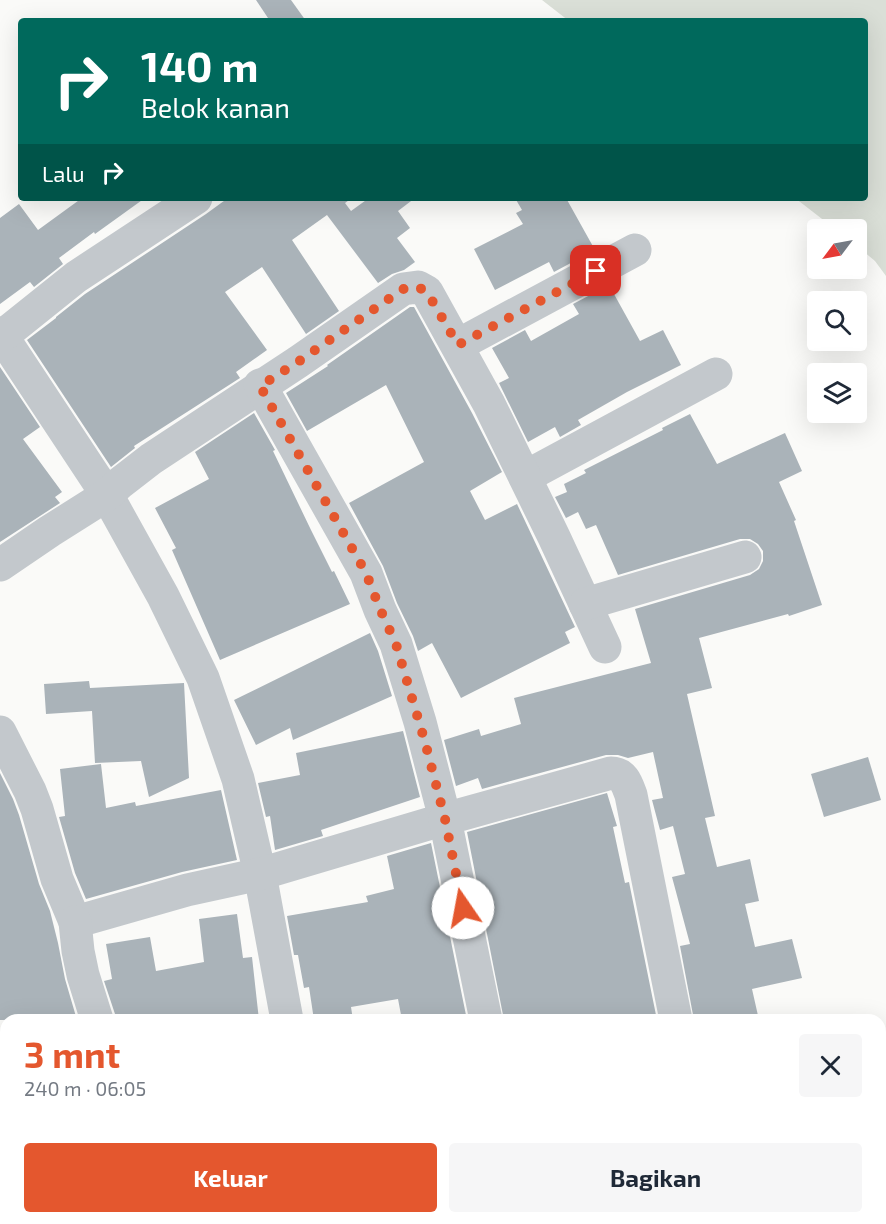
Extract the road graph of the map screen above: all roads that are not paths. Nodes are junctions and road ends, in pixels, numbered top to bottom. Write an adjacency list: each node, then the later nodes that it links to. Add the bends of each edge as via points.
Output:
1 (190, 201): 3 (street, via 76,277)
2 (635, 250): 4 (street)
3 (1, 336): 8 (street)
4 (458, 345): 6 (street, via 427,292 418,287 403,289); 7 (street)
5 (716, 374): 7 (street)
6 (260, 386): 8 (street, via 151,459); 14 (street, via 366,573 396,644)
7 (525, 477): 11 (street)
8 (107, 495): 10 (street); 15 (street, via 203,678 238,779)
9 (745, 557): 11 (street)
10 (0, 565)
11 (585, 604): 12 (street)
12 (605, 647)
13 (0, 732): 16 (street, via 30,790 57,879)
14 (445, 819): 15 (street); 19 (street); 20 (street, via 611,773 623,777 631,795)
15 (260, 874): 16 (street); 18 (street)
16 (75, 922): 17 (street, via 83,975)
17 (95, 1014)
18 (286, 1014)
19 (485, 1014)
20 (675, 1014)

